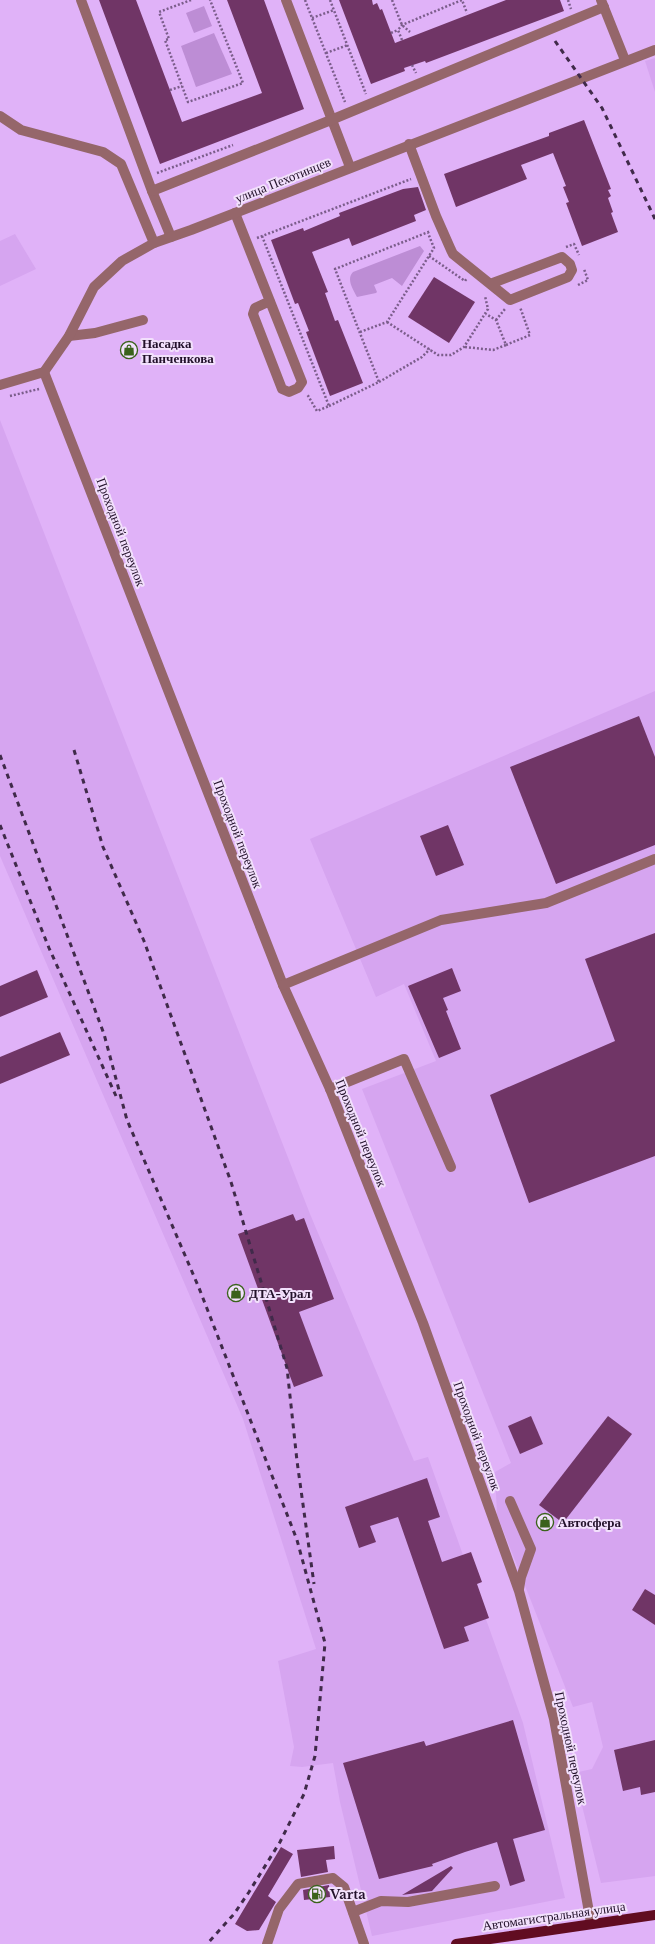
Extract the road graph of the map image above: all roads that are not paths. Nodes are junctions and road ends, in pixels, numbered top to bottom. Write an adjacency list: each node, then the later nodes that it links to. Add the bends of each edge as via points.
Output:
1 (81, 0): 10 (street)
2 (286, 0): 7 (street)
3 (603, 4): 5 (street); 7 (street)
4 (655, 50): 5 (street, улица Пехотинцев)
5 (625, 60): 8 (street, улица Пехотинцев)
6 (0, 116): 13 (street, via 20,130 103,152 121,164)
7 (331, 120): 9 (street); 10 (street)
8 (409, 144): 9 (street, улица Пехотинцев); 14 (street, via 453,254)
9 (350, 167): 11 (street, улица Пехотинцев)
10 (152, 191): 12 (street)
11 (235, 213): 12 (street, улица Пехотинцев); 15 (street)
12 (171, 237): 13 (street, улица Пехотинцев)
13 (154, 243): 17 (street, улица Пехотинцев, via 122,261 94,287)
14 (490, 284): 14 (street, via 510,300 568,277 572,270 570,264 562,257)
15 (270, 301): 15 (street, via 302,382 298,388 289,392 282,389 253,314 255,308)
16 (143, 320): 17 (street, via 95,333)
17 (69, 336): 18 (street, улица Пехотинцев)
18 (44, 372): 19 (street); 21 (street, Проходной переулок)
19 (0, 386)
20 (655, 859): 21 (street, via 546,903 441,920)
21 (283, 985): 22 (street, Проходной переулок)
22 (330, 1089): 23 (street, via 404,1059); 25 (street, Проходной переулок, via 423,1323)
23 (451, 1167)
24 (510, 1501): 25 (street, via 531,1549)
25 (519, 1591): 29 (street, Проходной переулок, via 554,1720)
26 (495, 1886): 27 (street, via 408,1902 381,1901)
27 (353, 1912): 30 (street, via 344,1887 333,1878 298,1884 279,1909); 31 (street)
28 (655, 1915): 29 (main road, Автомагистральная улица)
29 (591, 1923): 32 (main road, Автомагистральная улица)
30 (267, 1944)
31 (364, 1944)
32 (456, 1944)

